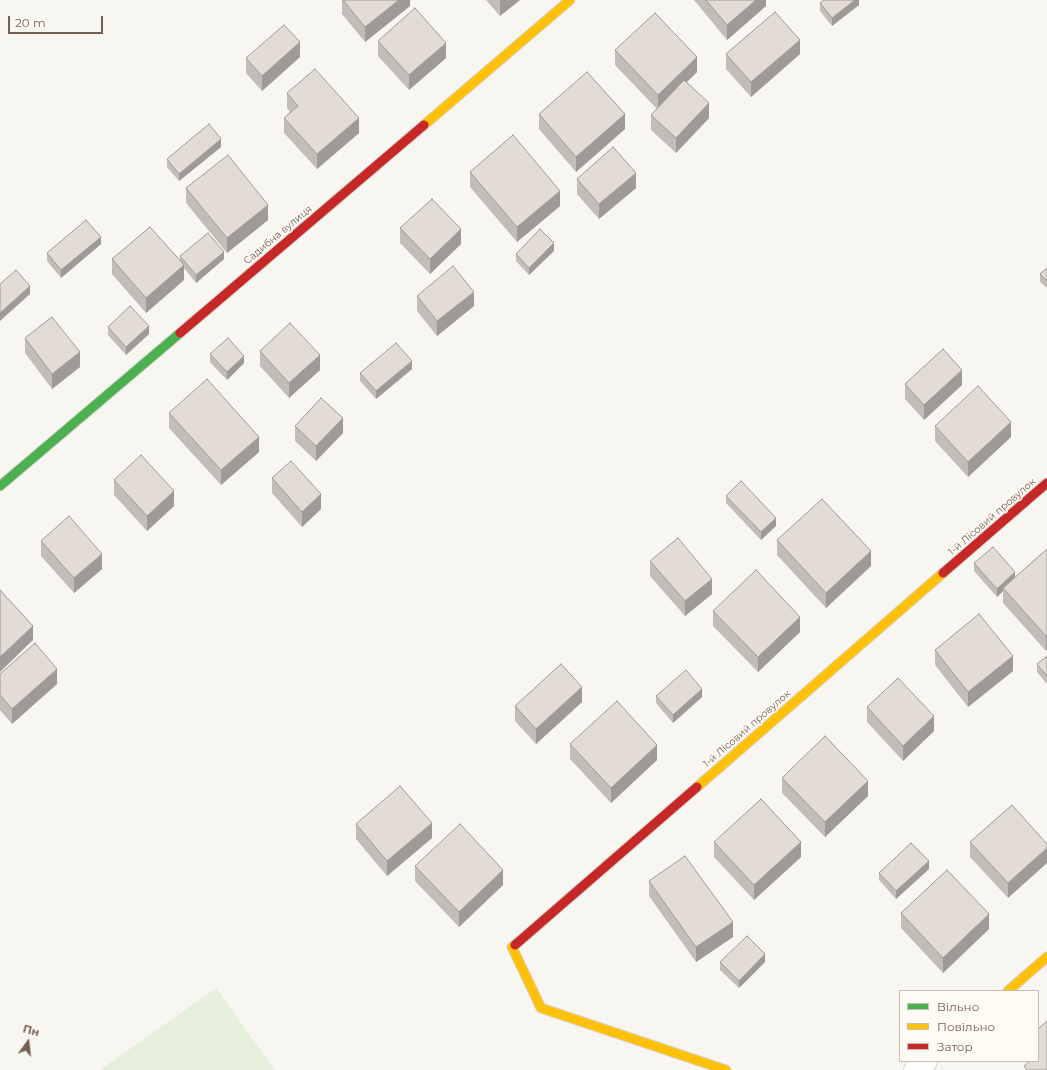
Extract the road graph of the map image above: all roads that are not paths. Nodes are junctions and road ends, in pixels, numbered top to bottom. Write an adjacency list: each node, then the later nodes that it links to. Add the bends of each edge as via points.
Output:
1 (570, 0): 3 (street, Садибна вулиця)
2 (1047, 483): 7 (street, 1-й Лісовий провулок, via 512,947 541,1008)
3 (0, 486)
4 (1047, 957): 5 (street)
5 (1009, 990)
6 (925, 1062): 8 (street)
7 (726, 1070)
8 (915, 1070)

